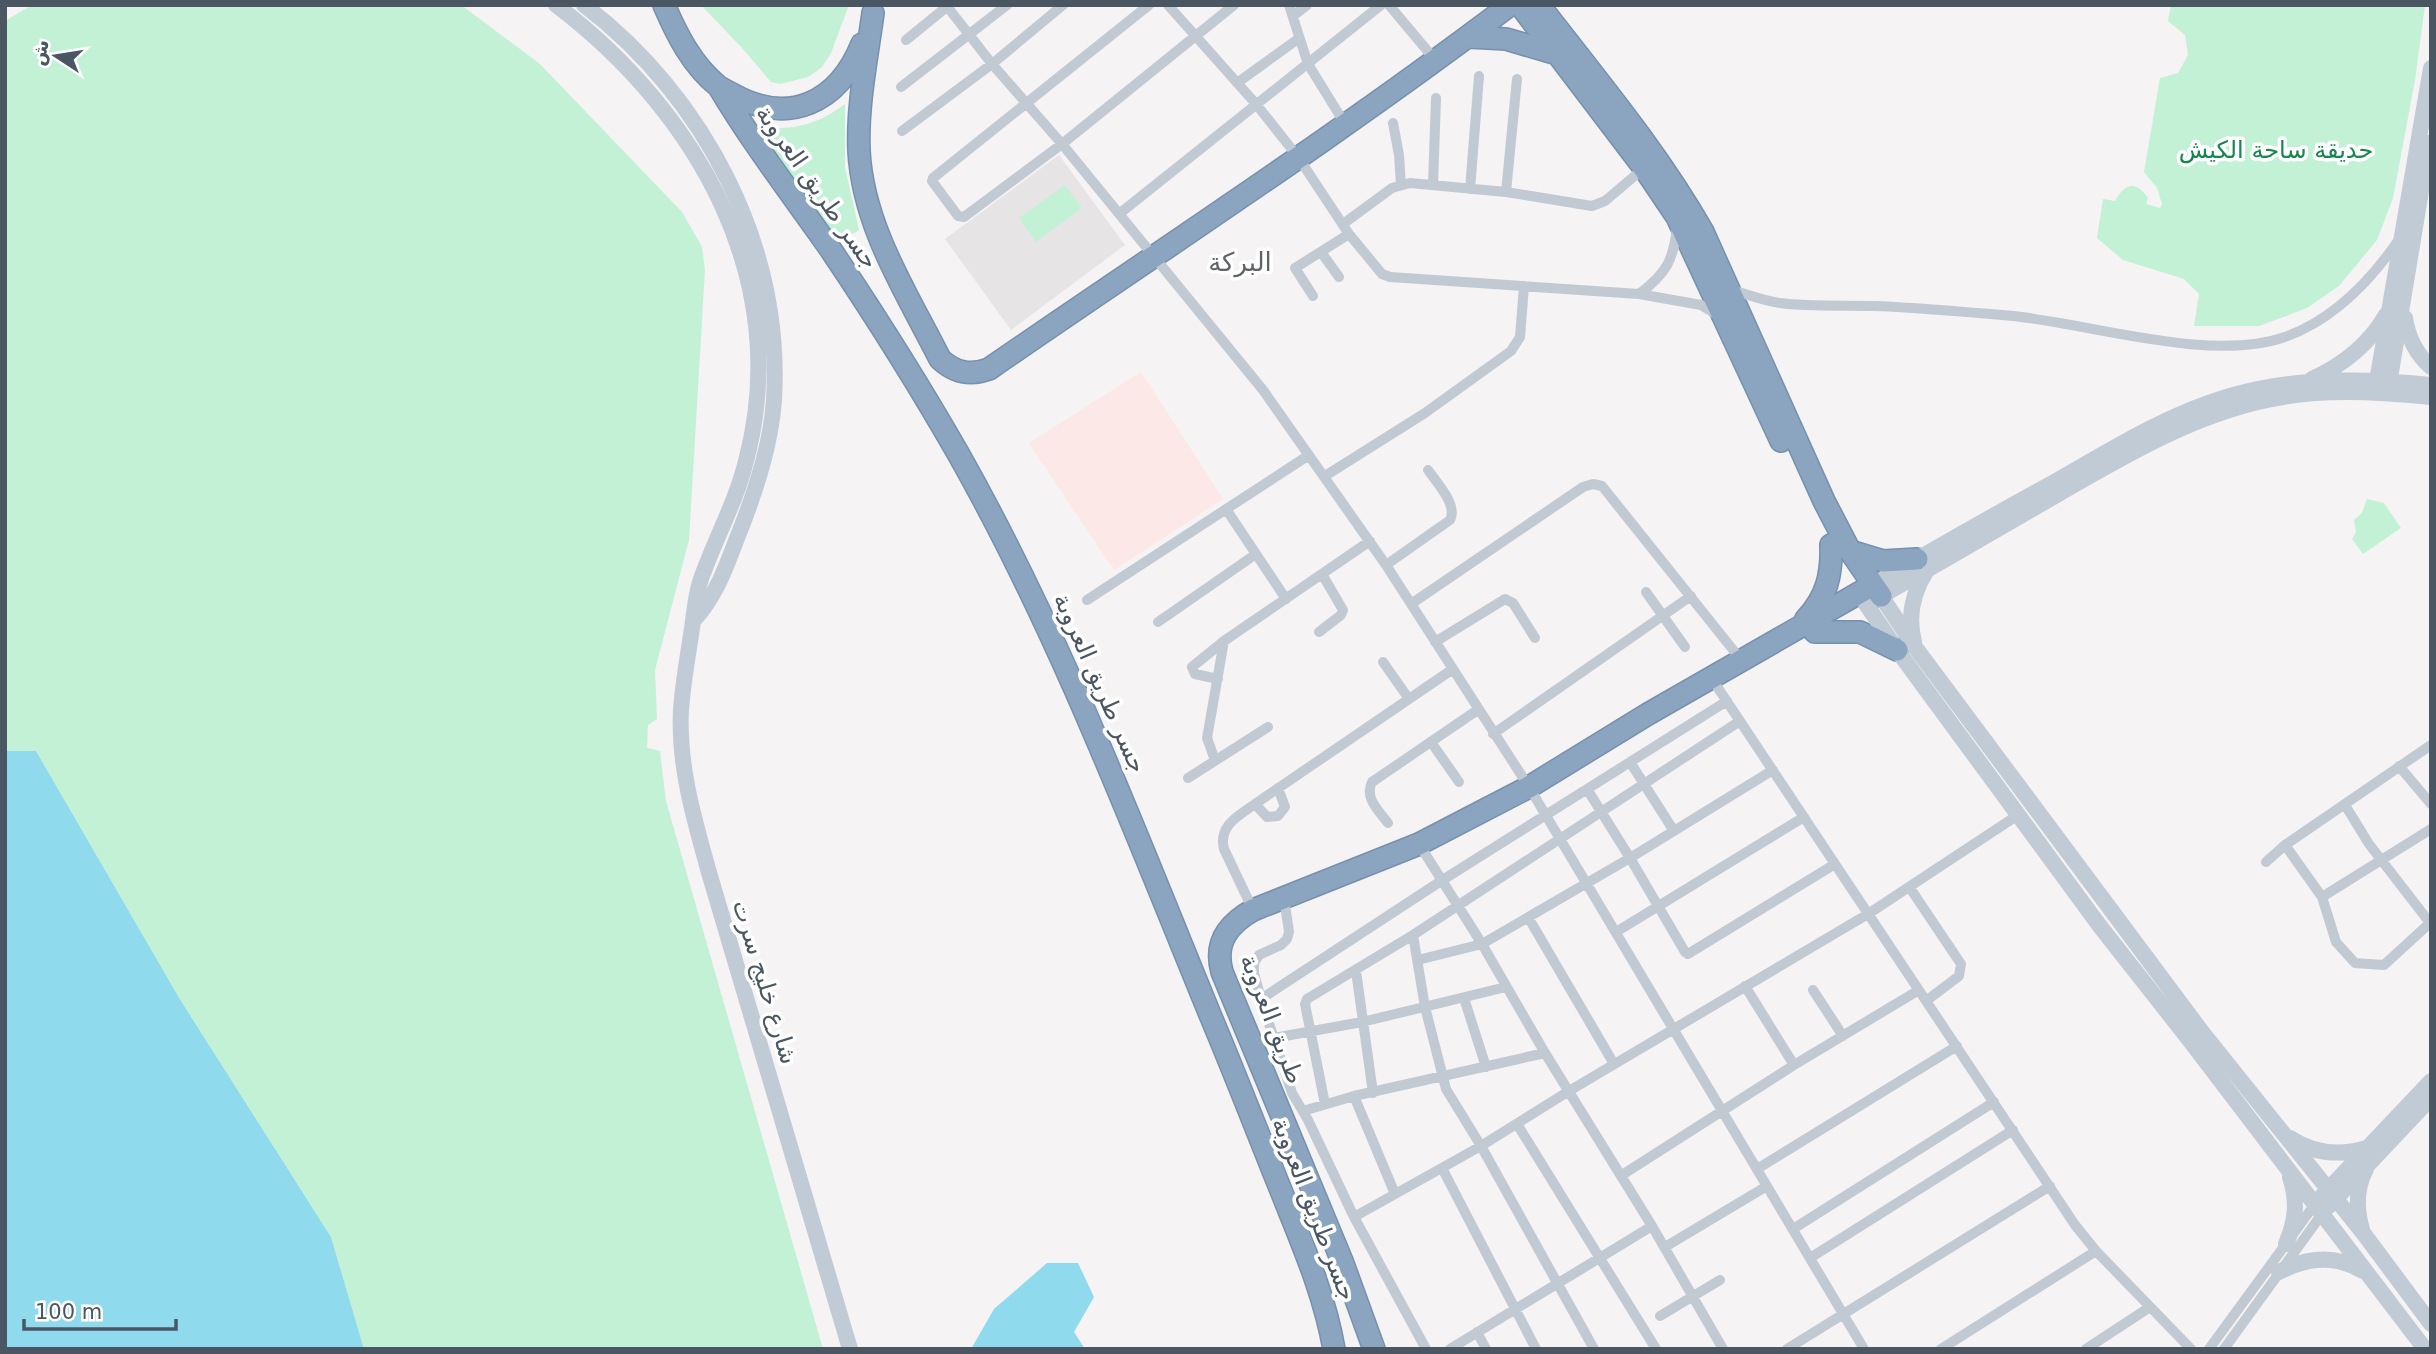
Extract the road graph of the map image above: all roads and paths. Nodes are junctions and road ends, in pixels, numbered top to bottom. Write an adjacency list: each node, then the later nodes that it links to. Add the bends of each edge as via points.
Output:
1 (556, 5): 84 (main road, شارع خليج سرت, via 615,54 668,117 716,191 750,282 758,342 755,413 741,479 700,583)
2 (584, 5): 84 (main road, شارع خليج سرت, via 652,69 703,136 739,203 769,300 775,367 766,449 716,590)
3 (644, 5): 19 (highway)
4 (663, 5): 19 (highway)
5 (1007, 5): 20 (street)
6 (1063, 5): 27 (street)
7 (1149, 5): 36 (street)
8 (1168, 5): 21 (street)
9 (1234, 5): 21 (street)
10 (1307, 5): 18 (street)
11 (1381, 5): 28 (street)
12 (1389, 5): 26 (street)
13 (1510, 5): 22 (highway)
14 (1520, 5): 25 (highway)
15 (1539, 5): 57 (highway, via 1678,191)
16 (947, 6): 20 (street); 24 (street)
17 (873, 9): 33 (highway, via 852,68 832,91 812,103 769,108); 54 (highway, via 859,134 863,185 877,234 940,359 968,373 989,369)
18 (1291, 11): 23 (street)
19 (674, 32): 33 (highway)
20 (970, 34): 27 (street); 34 (street)
21 (1195, 35): 32 (street); 42 (street)
22 (1469, 37): 25 (highway, via 1506,39); 26 (highway)
23 (1298, 39): 28 (street); 32 (street)
24 (906, 40)
25 (1557, 54): 44 (highway)
26 (1436, 61): 39 (highway)
27 (992, 64): 36 (street); 40 (street)
28 (1308, 64): 37 (street); 39 (street)
29 (2431, 68): 52 (main road)
30 (1479, 76): 47 (street)
31 (1517, 79): 48 (street)
32 (1237, 83): 37 (street)
33 (719, 87): 211 (highway, جسر طريق العروبة, via 897,352 1022,573 1095,734 1223,1045 1312,1267)
34 (901, 87)
35 (1436, 98): 46 (street)
36 (1027, 104): 42 (street); 42 (street, via 933,178 958,216 964,217)
37 (1256, 104): 43 (street); 49 (street)
38 (1393, 123): 45 (street)
39 (1345, 124): 43 (highway)
40 (902, 131)
41 (2431, 133): 60 (main road)
42 (1062, 144): 49 (street)
43 (1298, 157): 51 (street); 54 (highway)
44 (1644, 168): 48 (street, via 1605,201 1592,206); 50 (highway)
45 (1401, 185): 46 (street); 51 (street)
46 (1433, 186): 47 (street)
47 (1470, 189): 48 (street)
48 (1506, 192)
49 (1119, 214): 54 (street)
50 (1678, 217): 58 (street, via 1668,266); 61 (highway)
51 (1346, 229): 53 (street); 56 (street, via 1377,271 1390,277)
52 (2403, 233): 57 (street, via 2346,302 2286,337 2253,345 2183,343 2003,316 1779,303); 60 (main road)
53 (1321, 252): 55 (street); 59 (street, via 1295,268)
54 (1153, 255): 67 (street)
55 (1339, 277)
56 (1524, 286): 58 (street); 69 (street, via 1520,337 1511,351)
57 (1729, 289): 72 (highway)
58 (1639, 294): 61 (street, via 1701,305)
59 (1313, 296)
60 (2396, 308): 62 (main road, via 2417,352); 63 (main road, via 2354,354); 65 (main road)
61 (1724, 320): 72 (highway, via 1810,504)
62 (2431, 367)
63 (2306, 382): 65 (main road); 75 (main road, via 2229,397 2140,432)
64 (2431, 385): 65 (main road)
65 (2383, 386): 66 (main road); 75 (main road, via 2265,400 2199,420)
66 (2431, 397)
67 (1309, 454): 69 (street); 70 (street)
68 (1428, 470): 74 (street, via 1452,507 1452,516)
69 (1325, 477): 71 (street)
70 (1226, 509): 73 (street); 81 (street)
71 (1370, 541): 74 (street); 76 (street)
72 (1840, 548): 75 (highway, via 1883,561); 78 (highway); 86 (highway)
73 (1256, 554): 80 (street); 85 (street)
74 (1386, 565): 82 (street)
75 (1922, 565): 78 (main road); 92 (main road)
76 (1322, 574): 80 (street); 87 (street, via 1343,610)
77 (1646, 592): 83 (street)
78 (1870, 594): 86 (highway); 92 (main road)
79 (1691, 596): 82 (street, via 1602,486 1593,484); 83 (street); 93 (street)
80 (1286, 599): 89 (street)
81 (1087, 600)
82 (1411, 604): 90 (street)
83 (1663, 616): 91 (street); 102 (street)
84 (693, 621): 210 (main road, شارع خليج سرت, via 681,712 692,812)
85 (1158, 622)
86 (1807, 629): 92 (highway, via 1860,632); 93 (highway); 97 (highway)
87 (1319, 632)
88 (1535, 638): 90 (street, via 1513,603 1505,599)
89 (1224, 641): 96 (street); 96 (street, via 1192,667 1195,674)
90 (1435, 642): 95 (street)
91 (1685, 646)
92 (1906, 648): 120 (main road); 177 (main road)
93 (1742, 661): 97 (highway)
94 (1383, 662): 98 (street)
95 (1453, 669): 98 (street); 99 (street)
96 (1218, 679): 105 (street, via 1207,738)
97 (1718, 689): 100 (street); 106 (street); 112 (highway, via 1625,730)
98 (1409, 699): 113 (street)
99 (1479, 709): 102 (street); 103 (street)
100 (1740, 721): 108 (street); 111 (street)
101 (1268, 727): 105 (street)
102 (1493, 734): 112 (street)
103 (1430, 742): 110 (street); 122 (street, via 1369,787 1371,799)
104 (2431, 745): 107 (street)
105 (1216, 760): 109 (street)
106 (1630, 762): 111 (street); 114 (street)
107 (2399, 766): 116 (street); 117 (street)
108 (1773, 771): 121 (street); 124 (street)
109 (1188, 778)
110 (1458, 782)
111 (1644, 783): 118 (street); 124 (street)
112 (1529, 787): 119 (street); 126 (highway)
113 (1278, 788): 115 (street); 115 (street, via 1285,807 1279,816 1267,817)
114 (1587, 789): 118 (street); 119 (street)
115 (1255, 804): 139 (street, via 1230,822 1222,839)
116 (2431, 804)
117 (2345, 805): 127 (street); 129 (street)
118 (1600, 810): 125 (street); 128 (street)
119 (1546, 815): 125 (street); 132 (street)
120 (2018, 815): 134 (street); 181 (main road)
121 (1804, 817): 131 (street); 138 (street)
122 (1388, 823)
123 (2431, 829): 129 (street)
124 (1674, 831): 128 (street)
125 (1560, 839): 133 (street); 137 (street)
126 (1419, 844): 132 (street); 136 (highway)
127 (2285, 845): 130 (street); 135 (street)
128 (1630, 858): 133 (street); 138 (street)
129 (2382, 861): 135 (street); 142 (street)
130 (2266, 862)
131 (1835, 864): 138 (street, via 1688,954); 140 (street)
132 (1441, 881): 137 (street); 153 (street)
133 (1586, 882): 141 (street); 143 (street)
134 (1910, 888): 140 (street); 154 (street, via 1961,964 1959,976)
135 (2322, 897): 142 (street, via 2336,942 2356,963 2384,965)
136 (1284, 898): 139 (highway); 153 (street, via 1287,939 1259,955 1254,963)
137 (1457, 905): 144 (street); 145 (street)
138 (1658, 906): 143 (street)
139 (1253, 910): 212 (highway, طريق العروبة, via 1240,918 1221,942 1222,972)
140 (1868, 914): 149 (street); 151 (street)
141 (1528, 917): 145 (street); 163 (street)
142 (2430, 923)
143 (1616, 932): 157 (street)
144 (1413, 935): 146 (street); 147 (street)
145 (1482, 944): 146 (street); 148 (street)
146 (1418, 960): 155 (street)
147 (1356, 971): 156 (street); 158 (street, via 1306,1000)
148 (1506, 986): 152 (street); 162 (street)
149 (1745, 986): 157 (street); 164 (street)
150 (1813, 990): 159 (street)
151 (1919, 990): 154 (street); 159 (street)
152 (1464, 998): 155 (street); 165 (street)
153 (1261, 999): 160 (street)
154 (1926, 1001): 161 (street)
155 (1425, 1007): 156 (street); 166 (street)
156 (1362, 1022): 158 (street); 169 (street)
157 (1673, 1029): 163 (street); 175 (street)
158 (1310, 1031): 160 (street); 173 (street)
159 (1843, 1037): 164 (street)
160 (1274, 1038): 174 (street, via 1292,1093)
161 (1956, 1046): 172 (street); 183 (street)
162 (1545, 1054): 165 (street); 168 (street)
163 (1614, 1064): 168 (street)
164 (1794, 1065): 175 (street)
165 (1486, 1067): 166 (street)
166 (1441, 1076): 169 (street); 179 (street)
167 (2431, 1081): 180 (main road)
168 (1569, 1091): 176 (street); 184 (street)
169 (1373, 1093): 170 (street)
170 (1354, 1097): 173 (street); 187 (street)
171 (2431, 1098): 180 (main road)
172 (1994, 1102): 178 (street); 192 (street)
173 (1325, 1104): 174 (street)
174 (1303, 1111): 190 (street)
175 (1722, 1111): 183 (street); 184 (street)
176 (1517, 1124): 179 (street); 198 (street)
177 (2280, 1129): 180 (main road, via 2321,1152); 188 (main road)
178 (2012, 1130): 186 (street); 197 (street)
179 (1481, 1146): 182 (street); 202 (street)
180 (2369, 1154): 188 (main road); 193 (main road, via 2359,1188 2358,1212)
181 (2286, 1165): 189 (main road); 194 (main road, via 2296,1205)
182 (1442, 1168): 187 (street); 205 (street)
183 (1757, 1169): 185 (street)
184 (1622, 1175): 191 (street)
185 (1767, 1186): 192 (street); 195 (street)
186 (2050, 1186): 196 (street); 206 (street)
187 (1395, 1194): 190 (street)
188 (2332, 1194): 189 (main road); 193 (main road)
189 (2319, 1209): 194 (street); 199 (street); 200 (main road)
190 (1354, 1217): 213 (street)
191 (1653, 1226): 195 (street); 198 (street)
192 (1793, 1229): 197 (street)
193 (2364, 1234): 208 (main road)
194 (2286, 1244): 225 (street)
195 (1665, 1247): 203 (street)
196 (2096, 1251): 204 (street); 222 (street)
197 (1810, 1258): 206 (street)
198 (1599, 1259): 202 (street); 218 (street)
199 (2279, 1272): 200 (main road, via 2318,1259 2344,1262); 226 (street)
200 (2369, 1274): 227 (main road)
201 (1720, 1280): 203 (street)
202 (1558, 1284): 205 (street); 217 (street)
203 (1692, 1297): 207 (street); 219 (street)
204 (2150, 1307): 223 (street); 224 (street)
205 (1514, 1310): 209 (street); 216 (street)
206 (1844, 1314): 220 (street); 221 (street)
207 (1660, 1316)
208 (2431, 1324)
209 (1477, 1332): 214 (street); 215 (street)
210 (850, 1349)
211 (1334, 1349)
212 (1374, 1349)
213 (1426, 1349)
214 (1450, 1349)
215 (1486, 1349)
216 (1536, 1349)
217 (1594, 1349)
218 (1656, 1349)
219 (1723, 1349)
220 (1787, 1349)
221 (1864, 1349)
222 (1941, 1349)
223 (2086, 1349)
224 (2191, 1349)
225 (2209, 1349)
226 (2224, 1349)
227 (2425, 1349)

